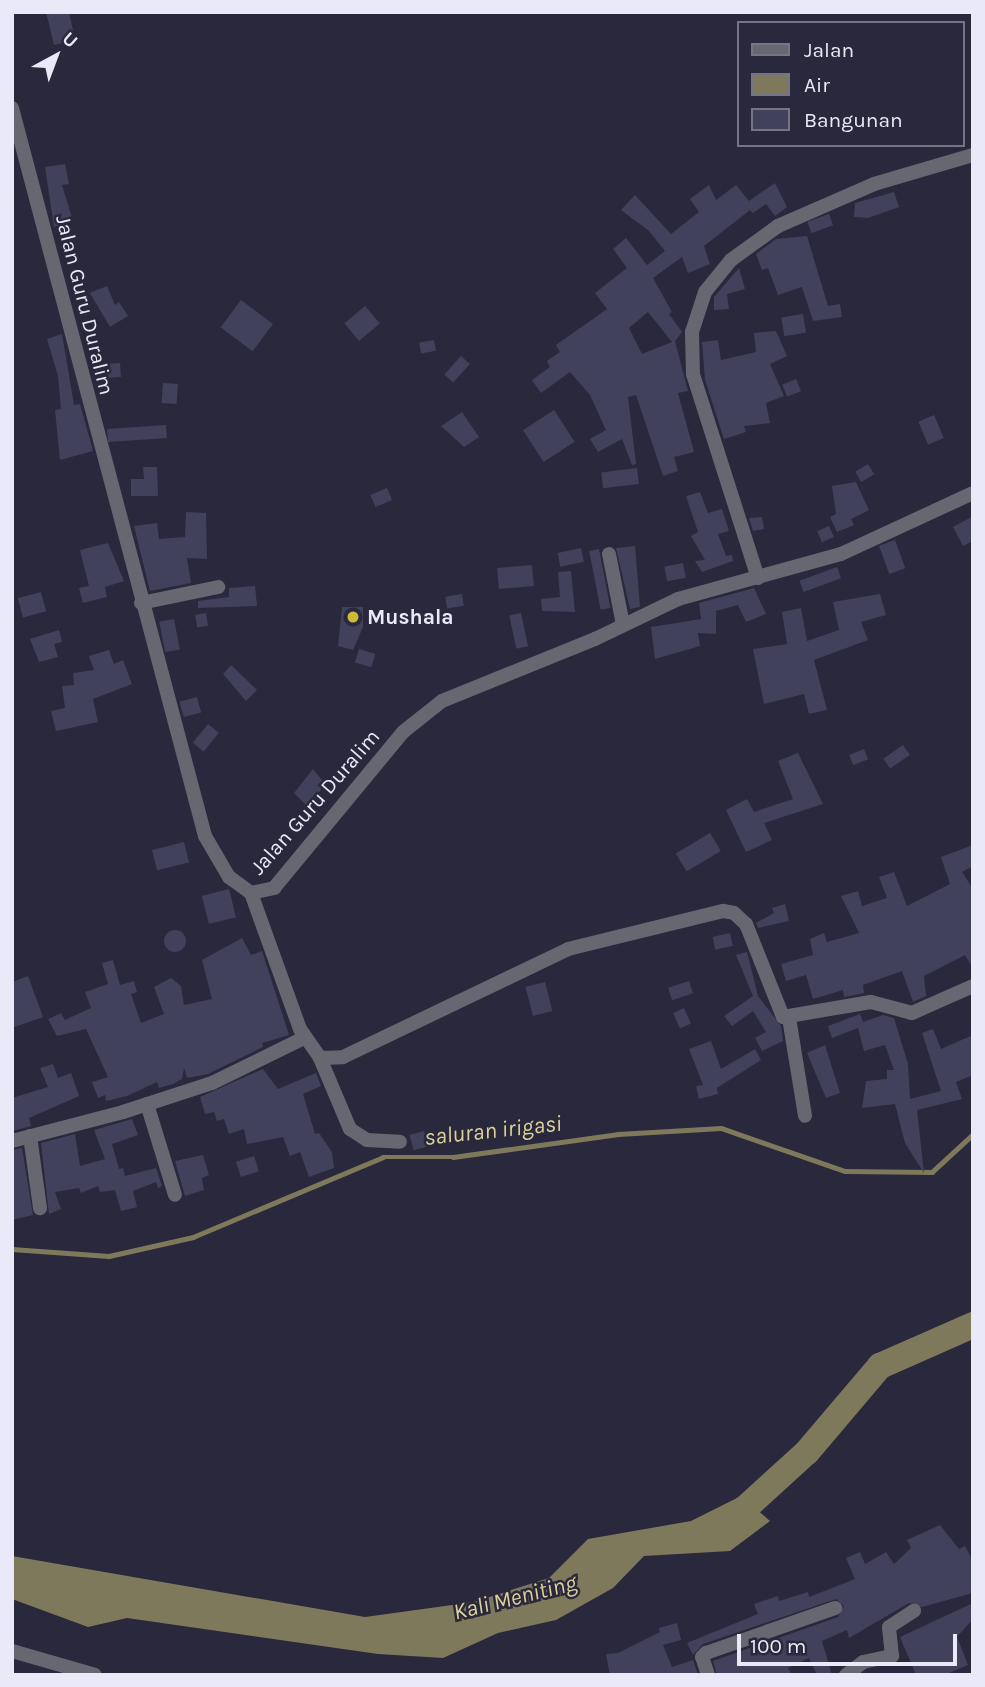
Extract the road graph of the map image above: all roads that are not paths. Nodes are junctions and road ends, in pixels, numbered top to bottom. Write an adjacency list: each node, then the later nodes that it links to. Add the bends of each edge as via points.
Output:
1 (12, 108): 7 (street, Jalan Guru Duralim)
2 (973, 155): 5 (street, via 874,184 778,226 731,260 705,292 692,332 693,374)
3 (973, 493): 5 (street, Jalan Guru Duralim, via 841,554)
4 (610, 554): 8 (street)
5 (758, 578): 8 (street, Jalan Guru Duralim, via 678,599)
6 (218, 587): 7 (street)
7 (141, 603): 9 (street, Jalan Guru Duralim, via 205,836 229,877)
8 (623, 625): 9 (street, Jalan Guru Duralim, via 423,712 274,888)
9 (251, 893): 12 (street)
10 (973, 986): 11 (street, via 920,1012 862,1003)
11 (789, 1017): 13 (street, via 776,1007 743,920 723,911 568,949 342,1057); 15 (street)
12 (304, 1038): 13 (street); 14 (street, via 212,1083)
13 (320, 1058): 18 (street, via 349,1129 367,1140)
14 (147, 1104): 16 (street); 19 (street)
15 (805, 1116)
16 (30, 1136): 17 (street); 20 (street)
17 (12, 1140)
18 (400, 1142)
19 (175, 1195)
20 (40, 1208)
21 (835, 1608): 25 (street, via 706,1653 702,1657)
22 (914, 1611): 26 (street, via 889,1627 892,1656 863,1662)
23 (12, 1651): 24 (street)
24 (95, 1675)
25 (708, 1675)
26 (846, 1675)

